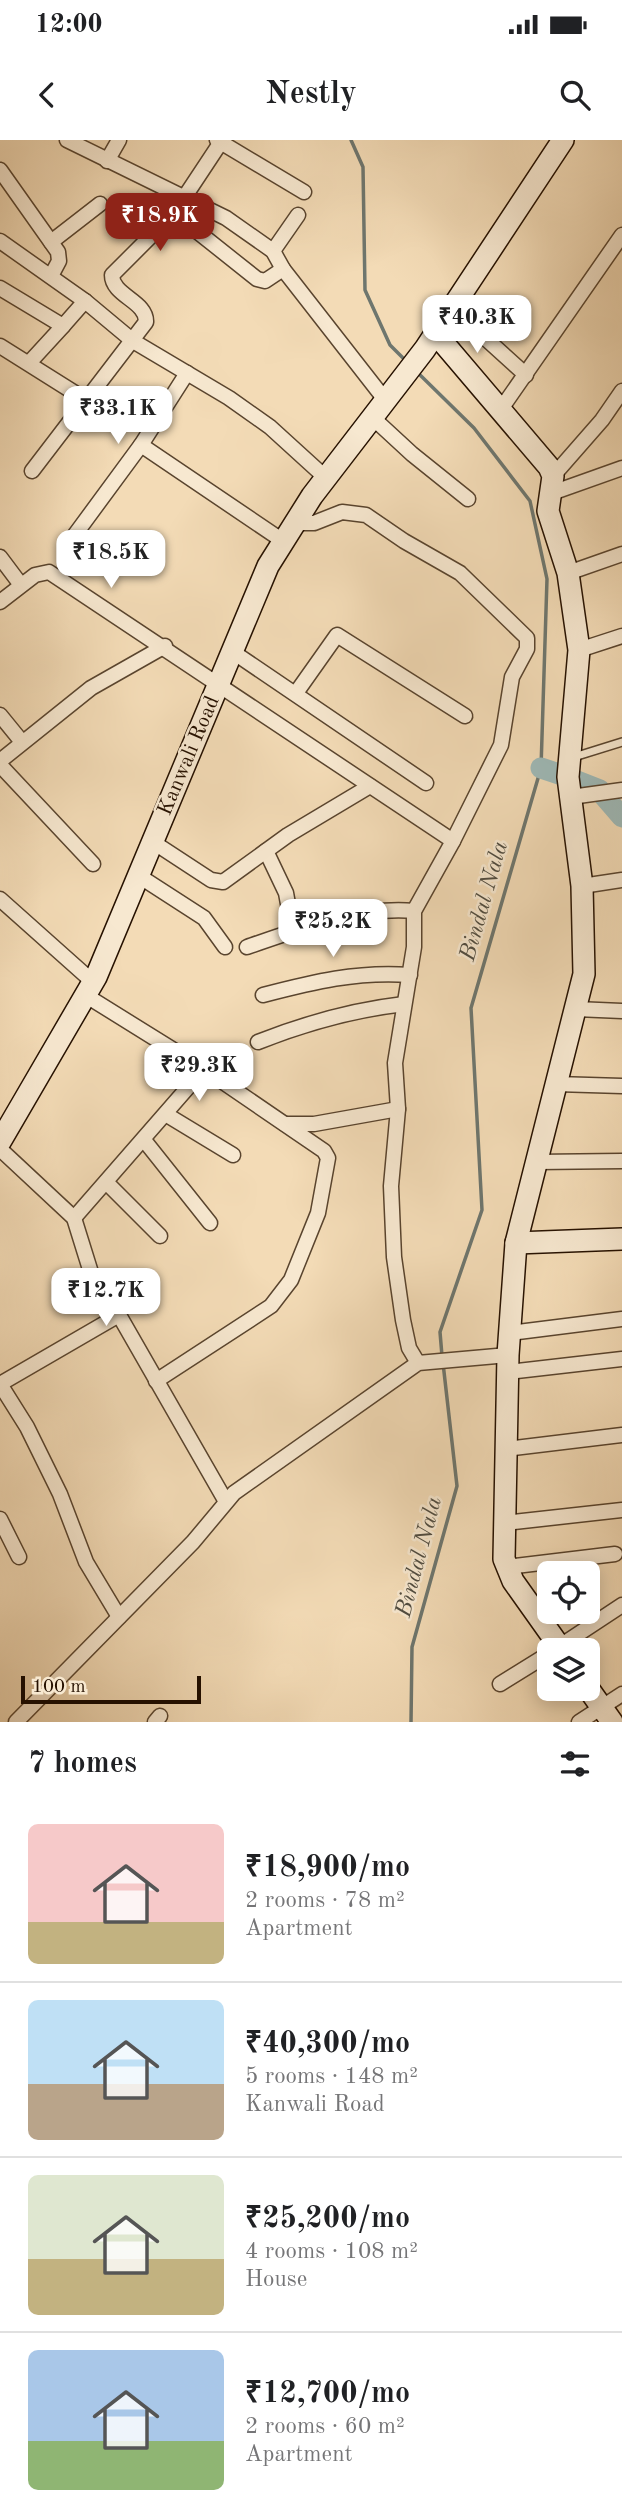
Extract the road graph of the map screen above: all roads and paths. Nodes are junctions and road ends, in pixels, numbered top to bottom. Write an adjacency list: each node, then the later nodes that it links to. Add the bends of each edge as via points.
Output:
1 (66, 140): 5 (street)
2 (119, 140): 5 (street)
3 (563, 140): 20 (street)
4 (219, 141): 7 (street); 8 (street)
5 (107, 161): 8 (street)
6 (0, 170): 14 (street)
7 (304, 192)
8 (186, 197): 10 (street); 15 (street)
9 (100, 204): 14 (street)
10 (174, 213): 16 (street, via 257,279 265,281); 22 (street, via 112,275 114,284 147,318)
11 (298, 215): 15 (street)
12 (622, 236): 27 (street)
13 (0, 241): 17 (street)
14 (51, 242): 17 (street, via 60,256)
15 (273, 251): 16 (street)
16 (283, 270): 31 (street)
17 (51, 276): 19 (street)
18 (0, 288): 21 (street)
19 (85, 300): 21 (street); 22 (street)
20 (452, 308): 23 (street); 27 (street)
21 (64, 326): 25 (street)
22 (133, 341): 26 (street); 29 (street)
23 (430, 341): 30 (street); 31 (street, Kanwali Road)
24 (0, 346): 25 (street)
25 (29, 363): 29 (street)
26 (187, 373): 32 (street); 35 (street, via 270,427)
27 (526, 375): 30 (street)
28 (622, 391): 36 (street)
29 (86, 400): 34 (street)
30 (501, 409): 36 (street, via 549,467)
31 (379, 410): 35 (street, Kanwali Road); 37 (street, via 412,454)
32 (141, 445): 39 (street); 40 (street)
33 (622, 468): 36 (street)
34 (32, 471)
35 (326, 478): 38 (street, Kanwali Road)
36 (551, 485): 43 (street, via 548,511)
37 (468, 499)
38 (295, 523): 40 (street, Kanwali Road); 62 (street, via 314,523 342,512 366,515 460,573 527,638 527,649 512,677 501,746)
39 (74, 536)
40 (283, 541): 49 (street, Kanwali Road)
41 (622, 554): 43 (street)
42 (0, 556): 44 (street)
43 (568, 573): 48 (street)
44 (21, 585): 45 (street); 47 (street, via 49,572)
45 (0, 602)
46 (622, 636): 48 (street)
47 (165, 646): 50 (street); 54 (street, via 91,688)
48 (579, 650): 56 (street)
49 (233, 652): 50 (street, Kanwali Road); 51 (street)
50 (220, 683): 59 (street); 63 (street, Kanwali Road)
51 (296, 693): 53 (street, via 337,635); 58 (street)
52 (0, 715): 54 (street)
53 (465, 716)
54 (22, 741): 57 (street)
55 (622, 742): 56 (lane)
56 (570, 758): 61 (street)
57 (0, 763): 65 (street)
58 (426, 783)
59 (370, 786): 62 (street); 64 (street)
60 (622, 790): 61 (street)
61 (571, 797): 68 (street)
62 (453, 841): 70 (street)
63 (153, 842): 64 (street, via 217,882); 66 (street, Kanwali Road)
64 (266, 851): 71 (street, via 286,893)
65 (93, 864)
66 (139, 876): 72 (street, via 204,918); 75 (street, Kanwali Road)
67 (622, 880): 68 (street)
68 (582, 886): 78 (street, via 584,983)
69 (0, 899): 75 (street)
70 (414, 911): 71 (street, via 394,909); 74 (street)
71 (293, 931): 73 (street)
72 (225, 947)
73 (247, 947)
74 (410, 975): 76 (street, via 372,972 330,977); 77 (street)
75 (89, 989): 81 (street); 87 (street, Kanwali Road)
76 (262, 995)
77 (404, 1004): 80 (street, via 356,1010); 84 (street, via 395,1063)
78 (576, 1009): 79 (street); 82 (street)
79 (622, 1011)
80 (258, 1042)
81 (204, 1069): 85 (street); 86 (street)
82 (556, 1084): 83 (street); 92 (street)
83 (622, 1086)
84 (398, 1109): 86 (street, via 314,1124); 103 (street, via 391,1186 394,1257 409,1348)
85 (167, 1115): 88 (street); 90 (street)
86 (285, 1124): 105 (street, via 324,1151 329,1168 318,1213 291,1280 256,1318)
87 (3, 1128)
88 (144, 1139): 93 (street); 95 (street)
89 (0, 1149): 94 (street)
90 (233, 1155)
91 (622, 1161): 92 (street)
92 (536, 1162): 98 (street)
93 (106, 1182): 94 (street); 96 (street)
94 (74, 1218): 99 (street, via 93,1279)
95 (210, 1223)
96 (160, 1236)
97 (622, 1240): 98 (street)
98 (516, 1243): 101 (street)
99 (119, 1315): 105 (street); 106 (street)
100 (622, 1319): 101 (street)
101 (510, 1333): 104 (street)
102 (622, 1359): 104 (street)
103 (421, 1363): 104 (street, via 467,1359); 109 (street)
104 (508, 1364): 108 (street)
105 (156, 1381): 109 (street)
106 (0, 1384): 117 (street, via 27,1427 86,1562)
107 (622, 1435): 108 (street)
108 (506, 1449): 112 (street)
109 (225, 1500): 117 (street, via 193,1542)
110 (622, 1510): 112 (street)
111 (0, 1519): 114 (street)
112 (505, 1523): 115 (street)
113 (615, 1554): 115 (street)
114 (19, 1557)
115 (507, 1567): 118 (street)
116 (622, 1605): 119 (street)
117 (119, 1617): 124 (street)
118 (549, 1638)
119 (574, 1638)
120 (537, 1662): 121 (street)
121 (500, 1684)
122 (622, 1694): 123 (street)
123 (607, 1715): 125 (street)
124 (16, 1722)
125 (579, 1722)

